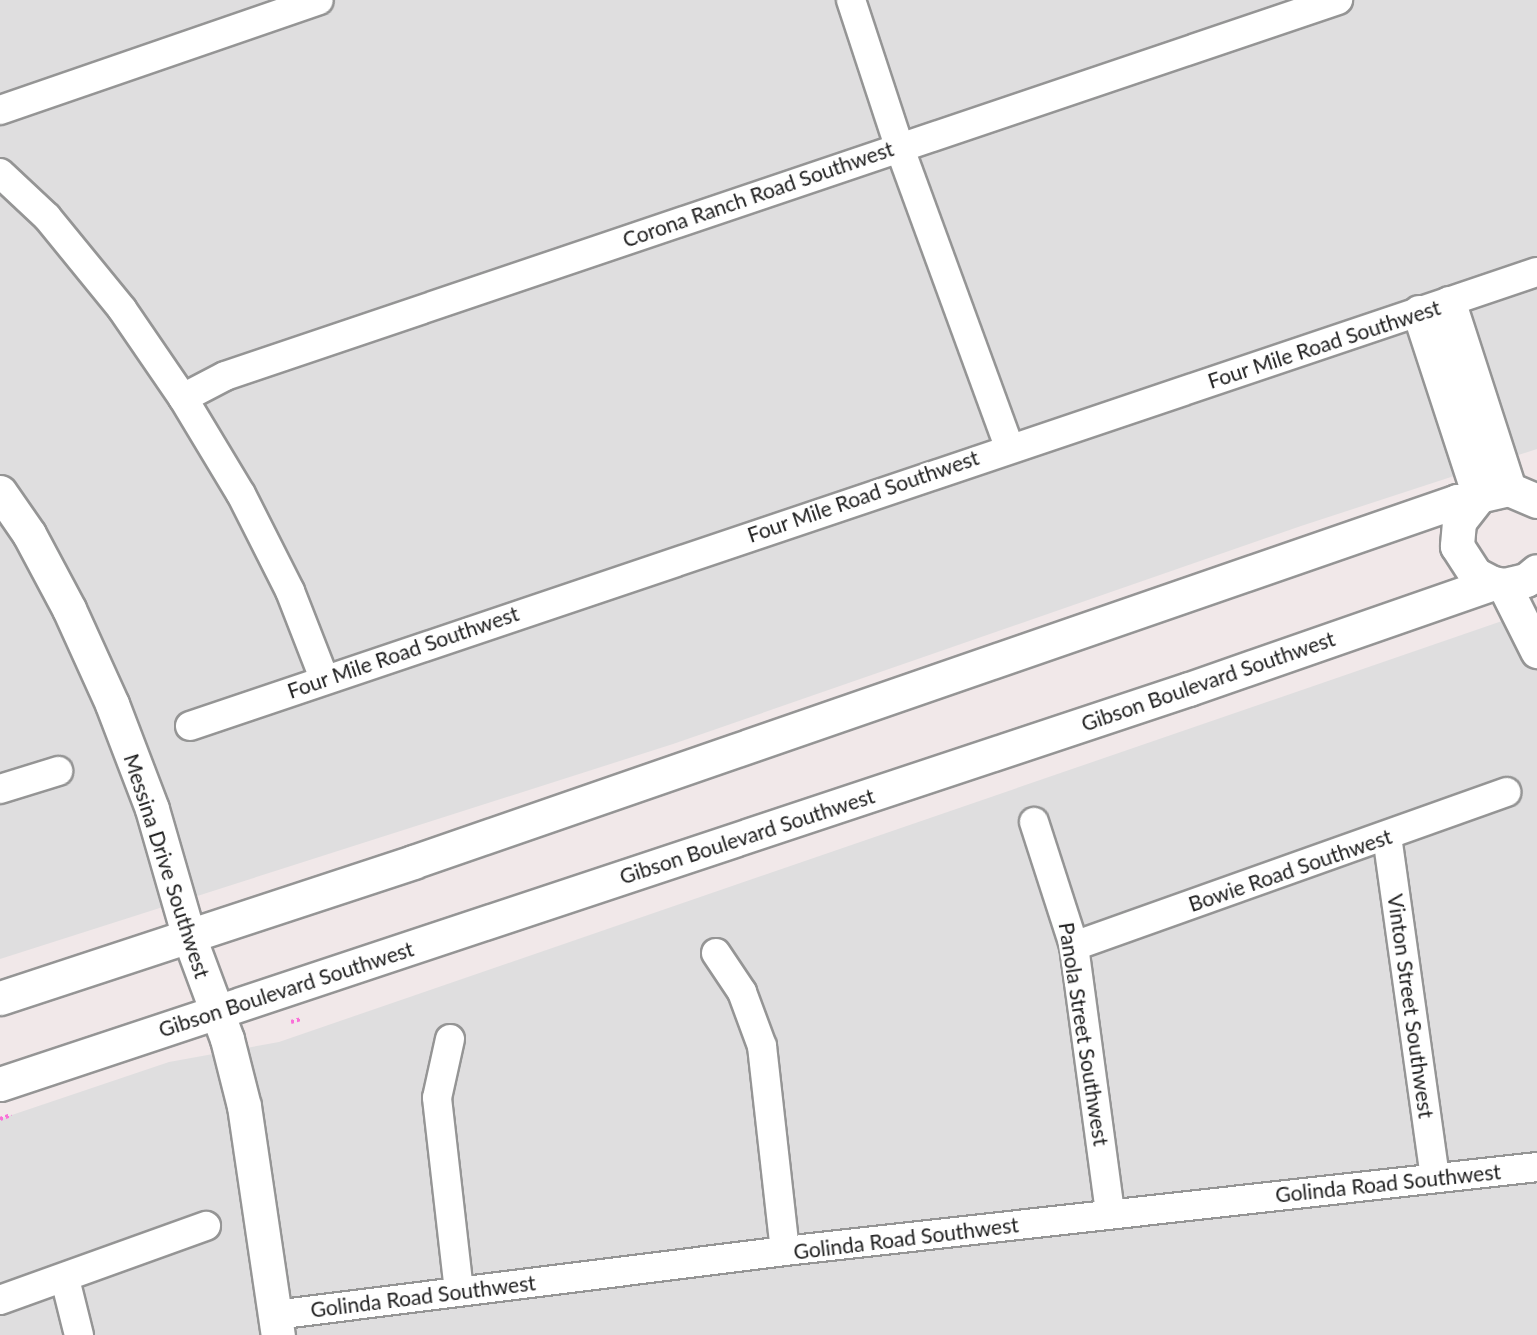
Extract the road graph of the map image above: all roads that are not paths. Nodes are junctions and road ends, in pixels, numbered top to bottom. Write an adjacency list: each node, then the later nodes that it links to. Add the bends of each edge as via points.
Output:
1 (319, 0): 4 (street)
2 (851, 0): 5 (street)
3 (1338, 0): 5 (street, Corona Ranch Road Southwest)
4 (0, 110)
5 (899, 146): 9 (street, Corona Ranch Road Southwest, via 225,376); 10 (street)
6 (0, 173): 9 (street, via 47,217 122,309)
7 (1537, 272): 8 (street, Four Mile Road Southwest)
8 (1434, 307): 10 (street, Four Mile Road Southwest); 12 (street)
9 (183, 398): 16 (street, via 241,494 284,580)
10 (1009, 447): 16 (street, Four Mile Road Southwest)
11 (0, 492): 23 (street, Messina Drive Southwest, via 29,534 69,609 112,704 152,809)
12 (1499, 497): 14 (street, via 1459,522 1457,546 1474,574); 23 (street, via 1457,501 424,858)
13 (1537, 571): 14 (street, Gibson Boulevard Southwest, via 1526,580)
14 (1498, 584): 15 (street); 27 (street, Gibson Boulevard Southwest)
15 (1537, 651)
16 (324, 678): 17 (street, Four Mile Road Southwest)
17 (190, 726)
18 (58, 771): 19 (street)
19 (0, 789)
20 (1506, 792): 22 (street, Bowie Road Southwest)
21 (1034, 822): 24 (street, Panola Street Southwest)
22 (1387, 836): 24 (street, Bowie Road Southwest); 31 (street, Vinton Street Southwest)
23 (188, 934): 26 (street); 27 (street, Messina Drive Southwest)
24 (1074, 946): 32 (street, Panola Street Southwest)
25 (716, 953): 34 (street, via 742,992 762,1046)
26 (0, 998)
27 (216, 1012): 29 (street, Gibson Boulevard Southwest); 38 (street, Messina Drive Southwest, via 244,1106)
28 (450, 1040): 36 (street, via 437,1098)
29 (0, 1084)
30 (1537, 1167): 31 (street, Golinda Road Southwest)
31 (1436, 1177): 32 (street, Golinda Road Southwest)
32 (1110, 1214): 34 (street, Golinda Road Southwest)
33 (206, 1226): 35 (street)
34 (785, 1251): 36 (street, Golinda Road Southwest)
35 (65, 1279): 37 (street); 39 (street)
36 (459, 1292): 38 (street, Golinda Road Southwest)
37 (0, 1300)
38 (276, 1325)
39 (80, 1335)

